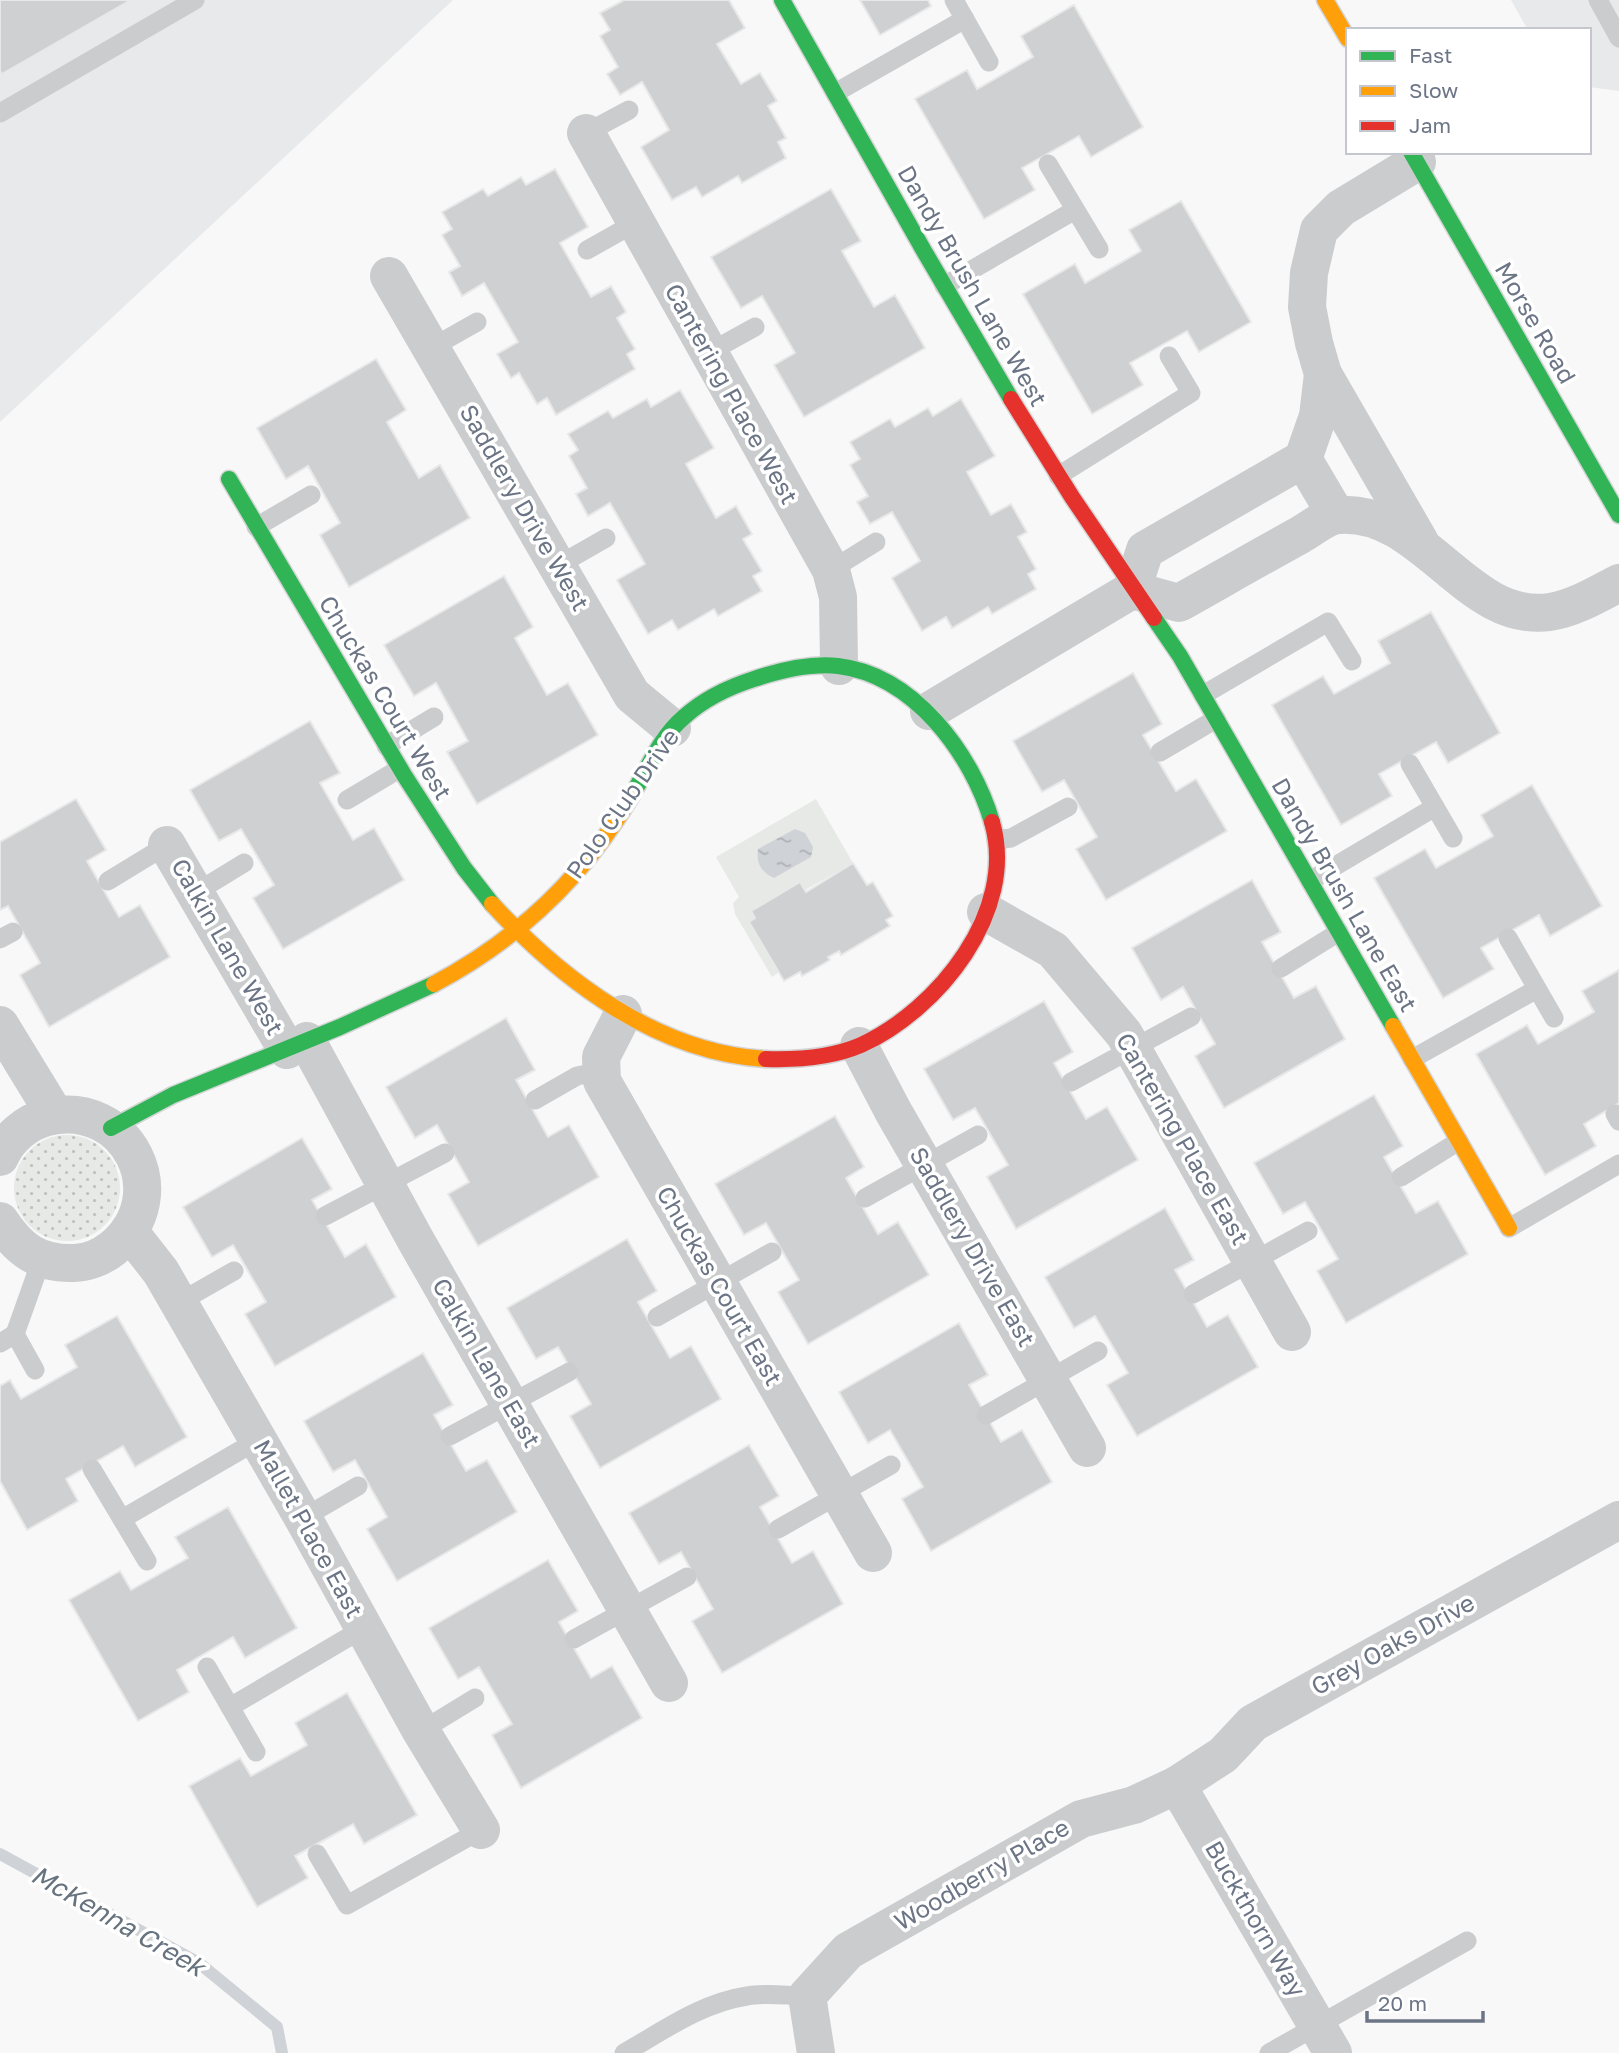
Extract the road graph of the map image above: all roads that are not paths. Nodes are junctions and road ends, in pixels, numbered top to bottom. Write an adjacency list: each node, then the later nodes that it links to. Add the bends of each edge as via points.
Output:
1 (195, 0): 12 (lane)
2 (782, 0): 10 (street, Dandy Brush Lane West)
3 (954, 0): 6 (lane)
4 (1325, 0): 7 (street)
5 (1598, 0): 8 (lane)
6 (965, 19): 9 (lane); 10 (lane)
7 (1346, 36)
8 (1619, 38)
9 (989, 62)
10 (835, 93): 21 (street, Dandy Brush Lane West)
11 (629, 110): 13 (lane)
12 (0, 113)
13 (586, 134): 17 (street, Cantering Place West)
14 (1414, 157): 27 (street, via 1341,208 1318,230 1307,307); 33 (street, Morse Road)
15 (1048, 164): 16 (lane)
16 (1074, 210): 18 (lane); 21 (lane)
17 (635, 223): 19 (lane); 25 (street, Cantering Place West)
18 (1099, 249)
19 (587, 250)
20 (389, 276): 24 (street, Saddlery Drive West)
21 (944, 286): 29 (street, Dandy Brush Lane West)
22 (477, 322): 24 (lane)
23 (755, 327): 25 (lane)
24 (431, 348): 38 (street, Saddlery Drive West)
25 (708, 353): 39 (street, Cantering Place West)
26 (1169, 356): 29 (lane, via 1191,393)
27 (1323, 374): 28 (street, via 1318,416); 37 (street)
28 (1303, 459): 32 (street); 41 (street, via 1145,550)
29 (1058, 476): 41 (street, Dandy Brush Lane West)
30 (229, 479): 34 (street, Chuckas Court West)
31 (311, 495): 34 (lane)
32 (1335, 515): 37 (street, via 1381,521); 41 (street, via 1179,603)
33 (1619, 516)
34 (257, 527): 49 (street, Chuckas Court West)
35 (606, 538): 38 (lane)
36 (876, 542): 39 (lane)
37 (1422, 545): 40 (street, via 1464,581 1511,609 1552,611)
38 (557, 566): 48 (street, Saddlery Drive West, via 632,695)
39 (831, 570): 43 (street, Cantering Place West, via 838,597)
40 (1619, 583)
41 (1132, 590): 44 (street, Dandy Brush Lane East); 45 (street)
42 (1352, 661): 44 (lane, via 1328,622)
43 (839, 666): 45 (street, Polo Club Drive, via 882,682); 48 (street, Polo Club Drive, via 796,668 750,679 712,696)
44 (1203, 695): 47 (street, Dandy Brush Lane East)
45 (929, 712): 57 (street, Polo Club Drive, via 968,767)
46 (435, 717): 49 (lane)
47 (1216, 719): 50 (lane); 61 (street, Dandy Brush Lane East)
48 (672, 728): 64 (street, Polo Club Drive, via 593,853 561,891)
49 (386, 746): 52 (street, Chuckas Court West)
50 (1160, 752)
51 (1410, 764): 55 (lane)
52 (399, 769): 53 (lane); 64 (street, Chuckas Court West, via 468,874)
53 (347, 800)
54 (1068, 807): 57 (lane, via 1012,838)
55 (1435, 807): 56 (lane); 61 (lane)
56 (1453, 838)
57 (996, 840): 63 (street, Polo Club Drive)
58 (167, 845): 60 (lane); 62 (street, Calkin Lane West)
59 (244, 863): 62 (lane)
60 (108, 881)
61 (1310, 881): 65 (street, Dandy Brush Lane East)
62 (195, 893): 73 (street, Calkin Lane West)
63 (986, 912): 74 (street, Polo Club Drive, via 969,948 926,1002); 75 (street, Cantering Place East, via 1053,950)
64 (518, 929): 69 (street, Polo Club Drive, via 568,975); 73 (street, Polo Club Drive, via 435,984)
65 (1339, 932): 67 (lane); 76 (street, Dandy Brush Lane East)
66 (1508, 938): 68 (lane)
67 (1282, 968)
68 (1537, 989): 71 (lane); 76 (lane)
69 (624, 1014): 74 (street, Polo Club Drive, via 694,1045 732,1056 808,1057); 77 (street, via 601,1057)
70 (1191, 1017): 75 (lane)
71 (1554, 1018)
72 (0, 1025): 80 (street)
73 (297, 1045): 81 (street, Polo Club Drive, via 160,1100); 89 (street, Calkin Lane East)
74 (859, 1046): 86 (street, Saddlery Drive East)
75 (1133, 1049): 78 (lane); 98 (street, Cantering Place East)
76 (1412, 1059): 83 (street, Dandy Brush Lane East)
77 (601, 1071): 79 (lane, via 577,1076); 100 (street, Chuckas Court East, via 602,1081)
78 (1071, 1082)
79 (535, 1100)
80 (55, 1115): 81 (street, via 87,1116); 85 (street, via 19,1131)
81 (111, 1128): 94 (street, via 127,1142 139,1165 143,1190)
82 (978, 1135): 86 (lane)
83 (1459, 1141): 88 (lane); 93 (street, Dandy Brush Lane East)
84 (445, 1153): 89 (lane)
85 (0, 1157)
86 (924, 1164): 90 (lane); 109 (street, Saddlery Drive East)
87 (1619, 1164): 93 (lane)
88 (1401, 1177)
89 (386, 1185): 91 (lane); 110 (street, Calkin Lane East)
90 (865, 1198)
91 (326, 1216)
92 (0, 1221): 97 (street, via 12,1240)
93 (1509, 1228)
94 (129, 1231): 97 (street, via 106,1254 82,1263); 102 (street, Mallet Place East)
95 (1308, 1231): 98 (lane)
96 (772, 1252): 100 (lane)
97 (42, 1258): 105 (lane)
98 (1253, 1262): 101 (lane); 104 (street, Cantering Place East)
99 (234, 1271): 102 (lane)
100 (717, 1282): 103 (lane); 118 (street, Chuckas Court East)
101 (1193, 1294)
102 (178, 1303): 113 (street, Mallet Place East)
103 (657, 1317)
104 (1293, 1332)
105 (8, 1338): 107 (lane)
106 (1098, 1351): 109 (lane)
107 (35, 1370)
108 (569, 1372): 110 (lane)
109 (1048, 1379): 111 (lane); 114 (street, Saddlery Drive East)
110 (509, 1404): 112 (lane); 126 (street, Calkin Lane East)
111 (986, 1415)
112 (450, 1436)
113 (258, 1440): 119 (street, Mallet Place East); 120 (lane)
114 (1087, 1448)
115 (891, 1465): 118 (lane)
116 (92, 1469): 120 (lane)
117 (358, 1486): 119 (lane)
118 (840, 1495): 122 (lane); 123 (street, Chuckas Court East)
119 (303, 1518): 127 (street, Mallet Place East)
120 (122, 1519): 124 (lane)
121 (1619, 1520): 135 (street, Grey Oaks Drive, via 1253,1723 1223,1755)
122 (778, 1529)
123 (873, 1553)
124 (147, 1561)
125 (687, 1577): 126 (lane)
126 (626, 1609): 128 (lane); 130 (street, Calkin Lane East)
127 (364, 1628): 132 (lane); 133 (street, Mallet Place East)
128 (574, 1639)
129 (207, 1667): 132 (lane)
130 (669, 1684)
131 (475, 1698): 133 (lane)
132 (230, 1707): 134 (lane)
133 (421, 1731): 136 (street, Mallet Place East)
134 (256, 1752)
135 (1177, 1785): 139 (street, Woodberry Place, via 1134,1805 1081,1819 848,1951); 140 (street, Buckthorn Way)
136 (481, 1830): 137 (lane, via 347,1905)
137 (317, 1854)
138 (1467, 1941): 140 (lane)
139 (807, 1996): 141 (lane, via 749,1995 702,2008); 142 (street)
140 (1325, 2040): 143 (lane)
141 (624, 2053)
142 (816, 2053)
143 (1269, 2053)

